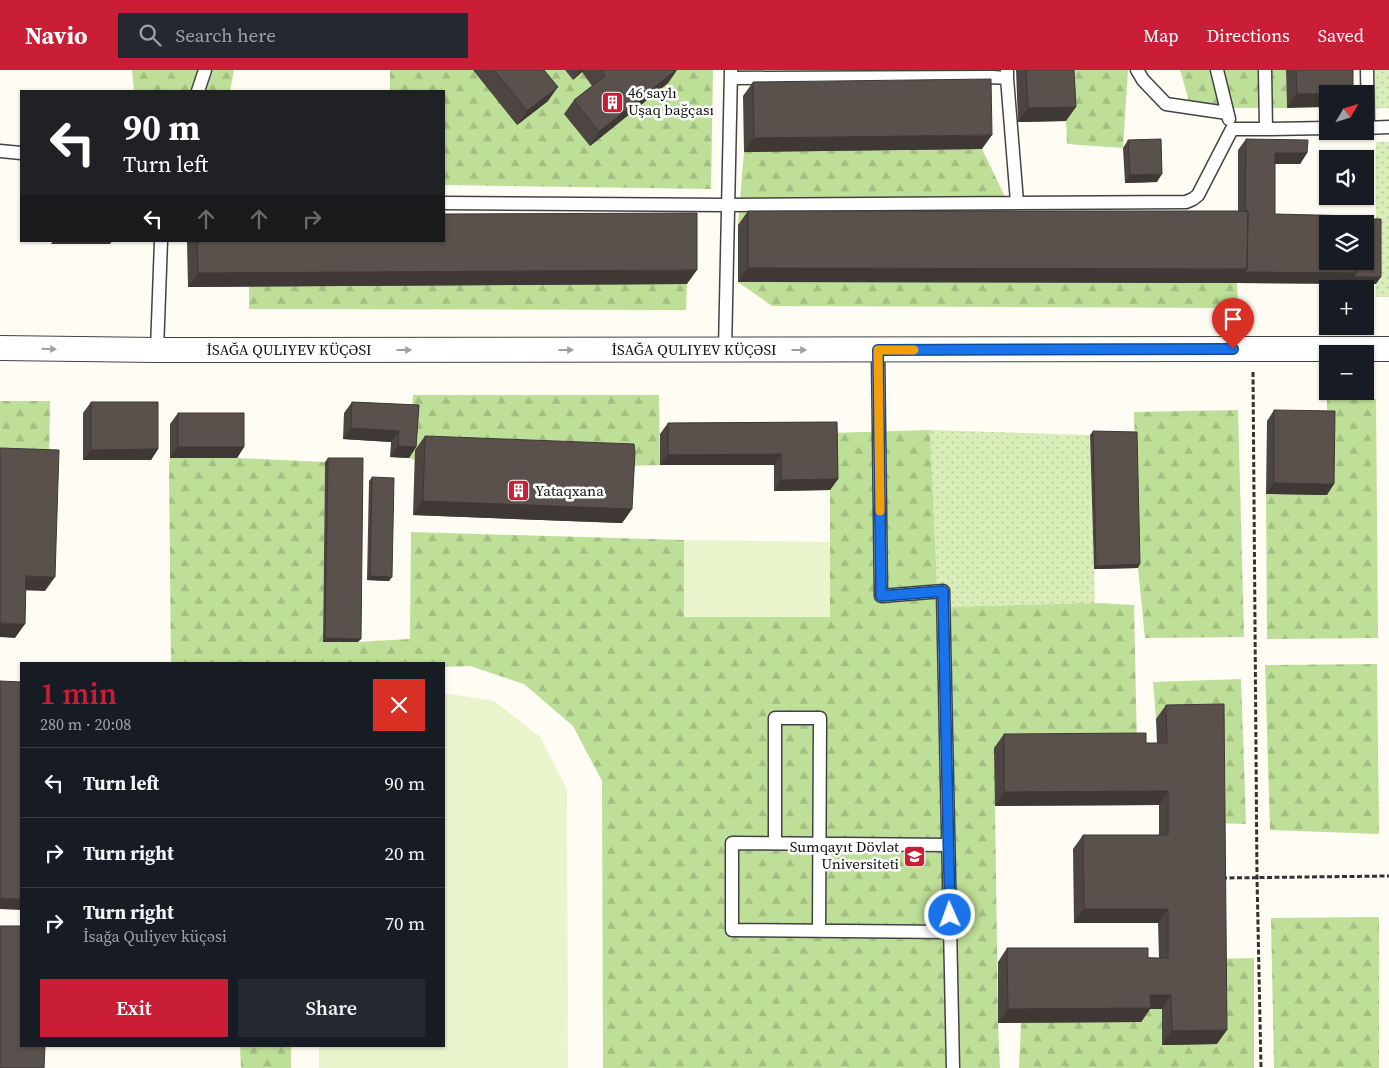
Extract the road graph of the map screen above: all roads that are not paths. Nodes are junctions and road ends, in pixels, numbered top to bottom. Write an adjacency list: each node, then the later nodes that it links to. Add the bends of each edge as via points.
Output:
1 (205, 70): 9 (lane)
2 (1138, 70): 10 (lane, via 1166,104)
3 (1217, 70): 10 (lane)
4 (1265, 70): 15 (lane)
5 (1367, 70): 8 (lane)
6 (731, 74): 7 (lane, via 992,77); 20 (lane)
7 (1007, 74): 18 (lane)
8 (1367, 85)
9 (198, 90)
10 (1228, 112): 14 (lane)
11 (1389, 127): 13 (lane)
12 (1319, 128): 15 (lane)
13 (1374, 128)
14 (1232, 129): 15 (lane); 18 (lane, via 1198,195 1186,202)
15 (1266, 129)
16 (0, 151): 17 (lane)
17 (20, 153)
18 (1018, 202): 20 (lane)
19 (445, 203): 20 (lane)
20 (727, 205): 25 (lane)
21 (161, 242): 24 (lane)
22 (0, 348): 24 (street, İSAĞA QULIYEV KÜÇƏSI, one-way to 24)
23 (1389, 349): 26 (street, İSAĞA QULIYEV KÜÇƏSI)
24 (157, 350): 25 (street, İSAĞA QULIYEV KÜÇƏSI, one-way to 25)
25 (725, 350): 26 (street, İSAĞA QULIYEV KÜÇƏSI, one-way to 26)
26 (878, 350): 29 (lane, via 881,596 943,591)
27 (775, 844): 28 (lane); 28 (lane, via 775,718 820,718); 30 (lane, via 732,843 732,930)
28 (820, 844): 29 (lane); 30 (lane)
29 (948, 845): 31 (lane)
30 (820, 931): 31 (lane)
31 (950, 932): 32 (lane)
32 (953, 1068)

